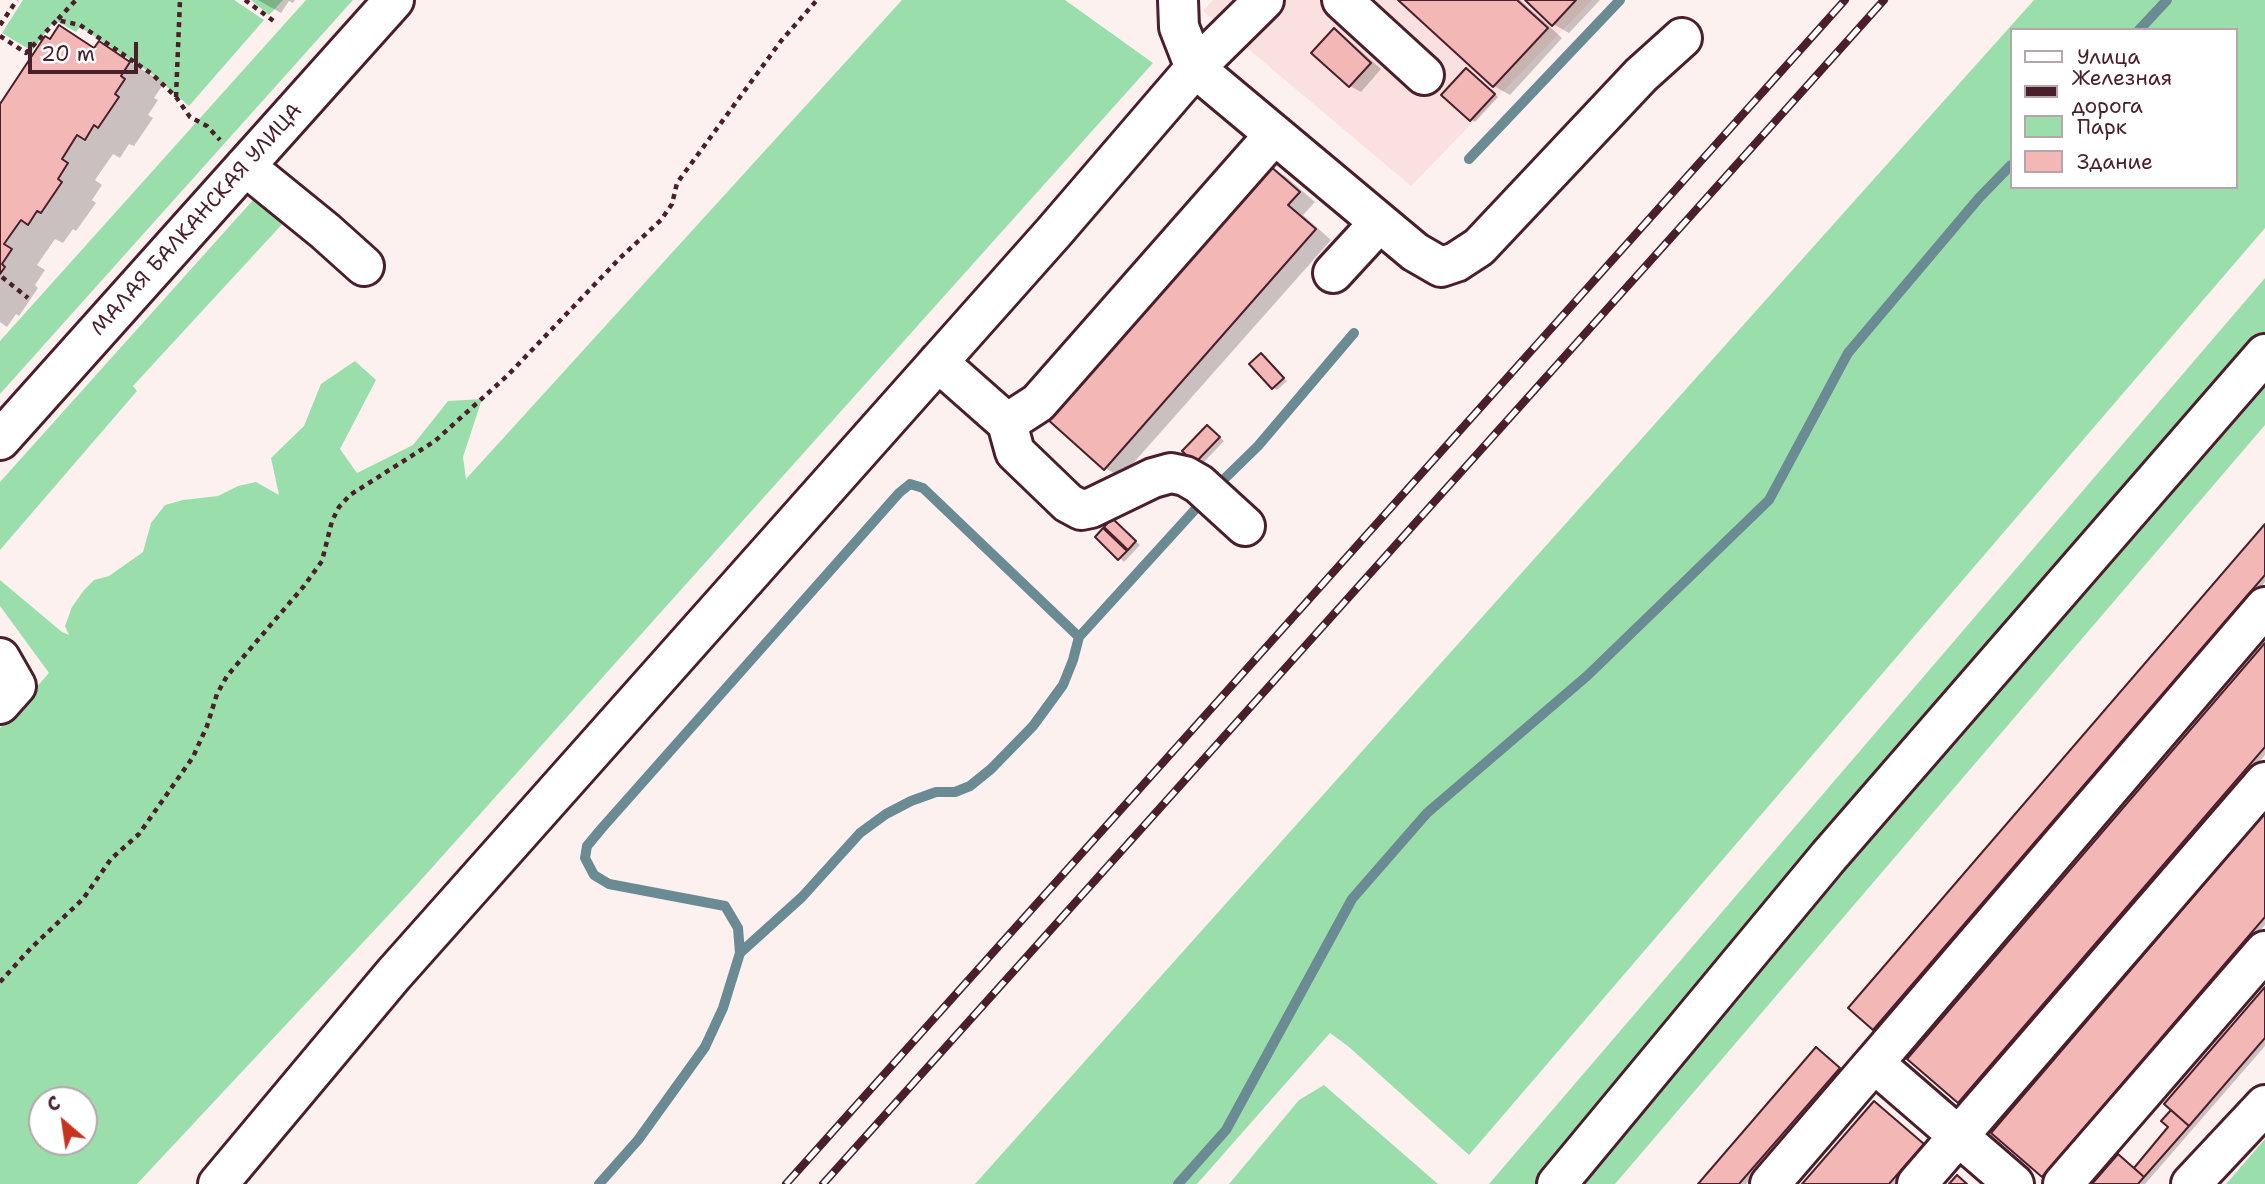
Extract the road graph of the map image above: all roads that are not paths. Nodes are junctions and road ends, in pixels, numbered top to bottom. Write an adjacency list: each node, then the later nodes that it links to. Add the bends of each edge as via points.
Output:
1 (394, 0): 9 (street, МАЛАЯ БАЛКАНСКАЯ УЛИЦА)
2 (1178, 0): 6 (street, via 1178,27)
3 (1264, 0): 6 (street)
4 (1342, 0): 7 (street)
5 (1682, 38): 10 (street, via 1641,75 1479,247 1455,262 1441,267)
6 (1195, 68): 8 (street); 14 (street)
7 (1424, 75)
8 (1274, 135): 10 (street); 15 (street, via 1038,403)
9 (245, 166): 11 (street); 16 (street, МАЛАЯ БАЛКАНСКАЯ УЛИЦА)
10 (1379, 223): 12 (street)
11 (364, 266)
12 (1333, 274)
13 (2265, 354): 25 (street, via 1829,856)
14 (938, 362): 15 (street); 24 (street, via 393,975)
15 (1007, 422): 17 (street, via 1015,452 1081,510 1171,473 1199,484)
16 (0, 440)
17 (1245, 526)
18 (2265, 607): 21 (street)
19 (2265, 782): 23 (street)
20 (2265, 951): 29 (street)
21 (1874, 1063): 23 (street); 26 (street)
22 (2265, 1105): 30 (street)
23 (1958, 1137): 27 (street); 28 (street)
24 (218, 1184)
25 (1557, 1184)
26 (1770, 1184)
27 (1917, 1184)
28 (2014, 1184)
29 (2063, 1184)
30 (2191, 1184)

